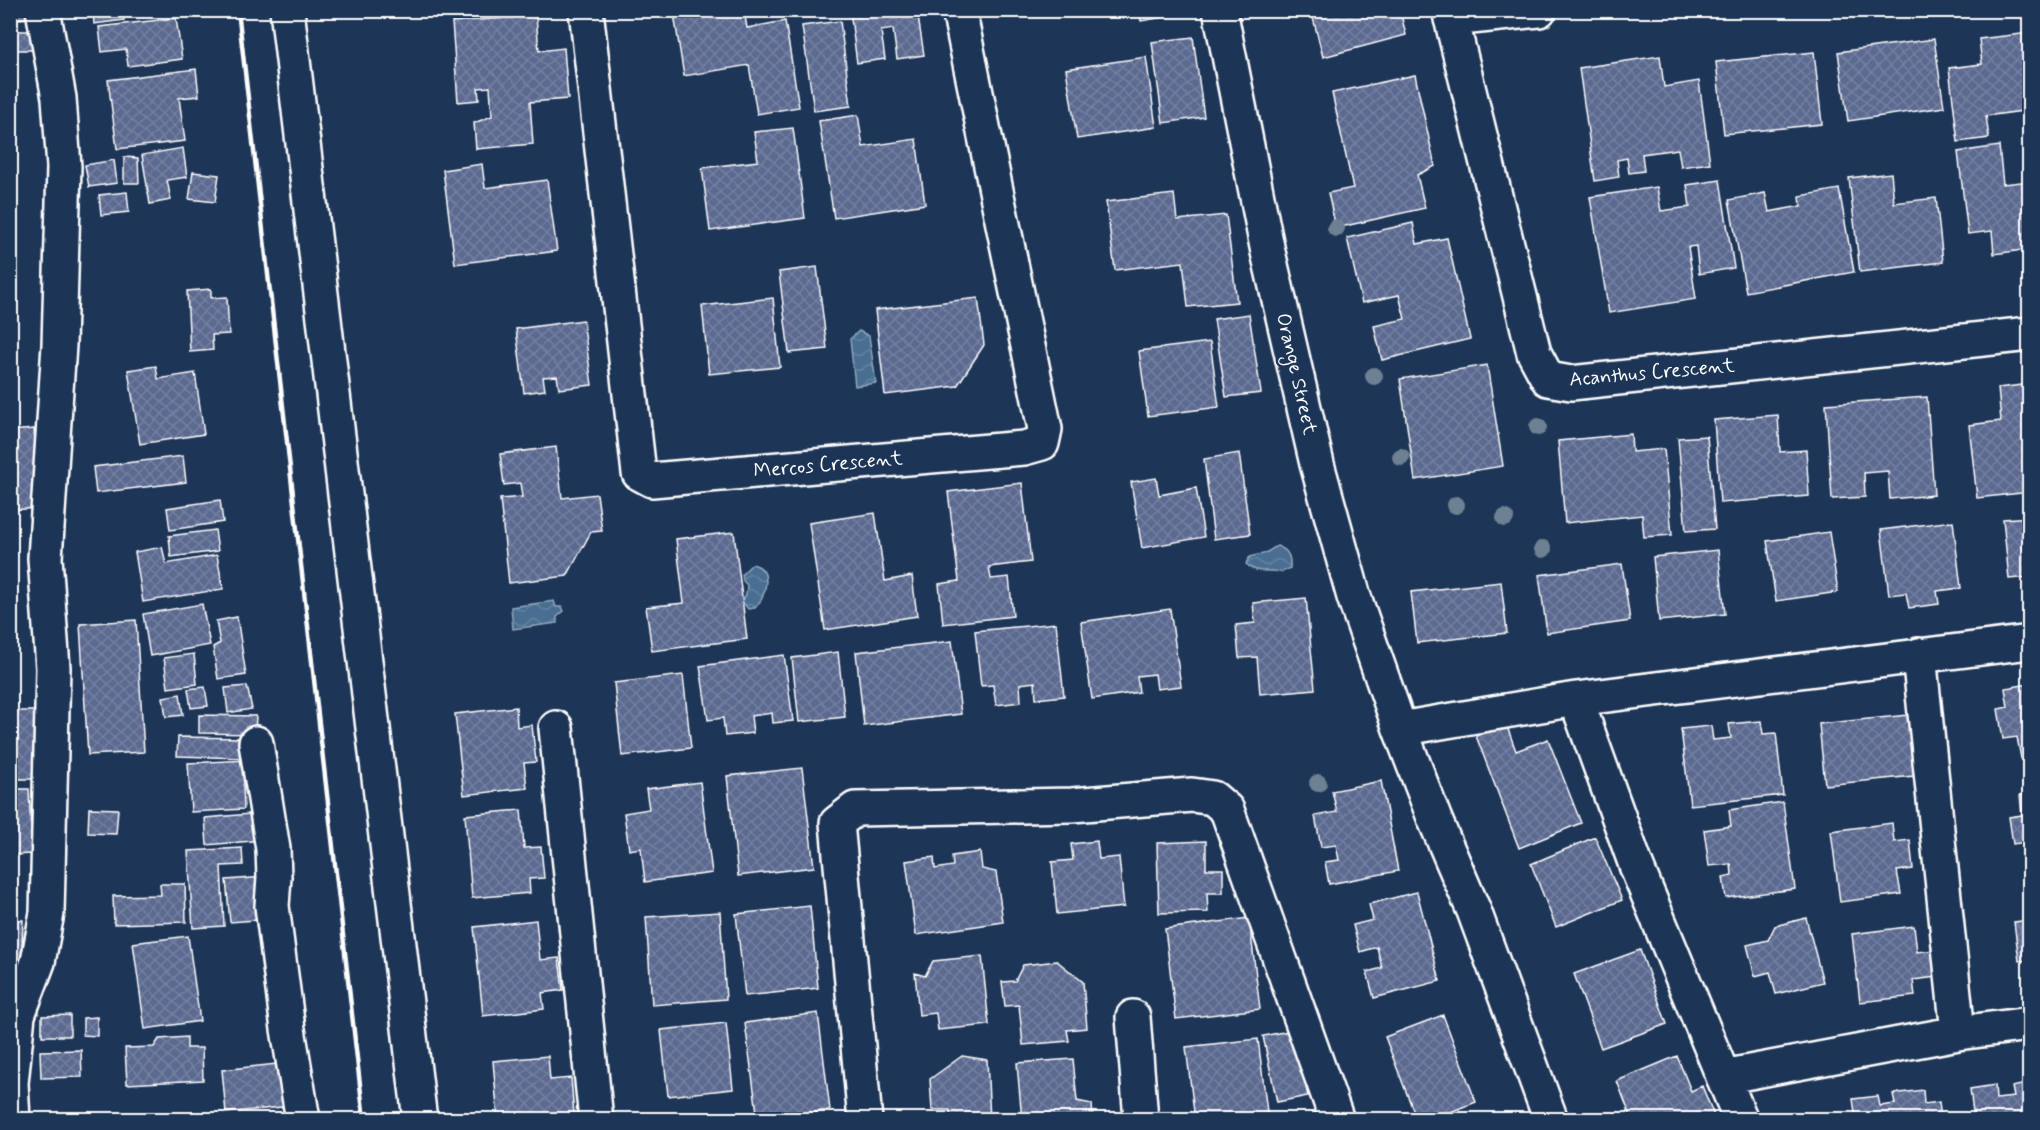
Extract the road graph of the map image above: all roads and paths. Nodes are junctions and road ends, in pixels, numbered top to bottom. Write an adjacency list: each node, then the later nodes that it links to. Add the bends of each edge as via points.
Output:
1 (43, 10): 15 (street, via 58,98 64,167 45,558 52,668 47,913 40,952)
2 (287, 10): 22 (street)
3 (586, 10): 4 (street, Mercos Crescent, via 639,473 652,480 1024,448 1042,443 1045,429)
4 (959, 10)
5 (1220, 10): 13 (street, Orange Street, via 1268,252 1317,465 1354,597)
6 (1539, 10): 7 (street)
7 (1450, 15): 8 (street, Acanthus Crescent, via 1534,353 1548,379 1571,383)
8 (2030, 334)
9 (2030, 642): 10 (street)
10 (1919, 655): 11 (street); 18 (street)
11 (1576, 699): 13 (street); 19 (street, via 1637,868)
12 (556, 728): 23 (street)
13 (1400, 729): 27 (street, Orange Street, via 1474,911)
14 (256, 743): 21 (street, via 273,849 272,906)
15 (14, 1016): 20 (street)
16 (1133, 1017): 25 (street)
17 (2030, 1024): 18 (street)
18 (1958, 1033): 19 (street)
19 (1723, 1077): 28 (street)
20 (13, 1119)
21 (303, 1119)
22 (420, 1119)
23 (596, 1119)
24 (865, 1119): 26 (street, via 837,824 855,808 1072,805 1192,795 1213,798 1227,810)
25 (1141, 1119)
26 (1337, 1119)
27 (1551, 1119)
28 (1741, 1119)

